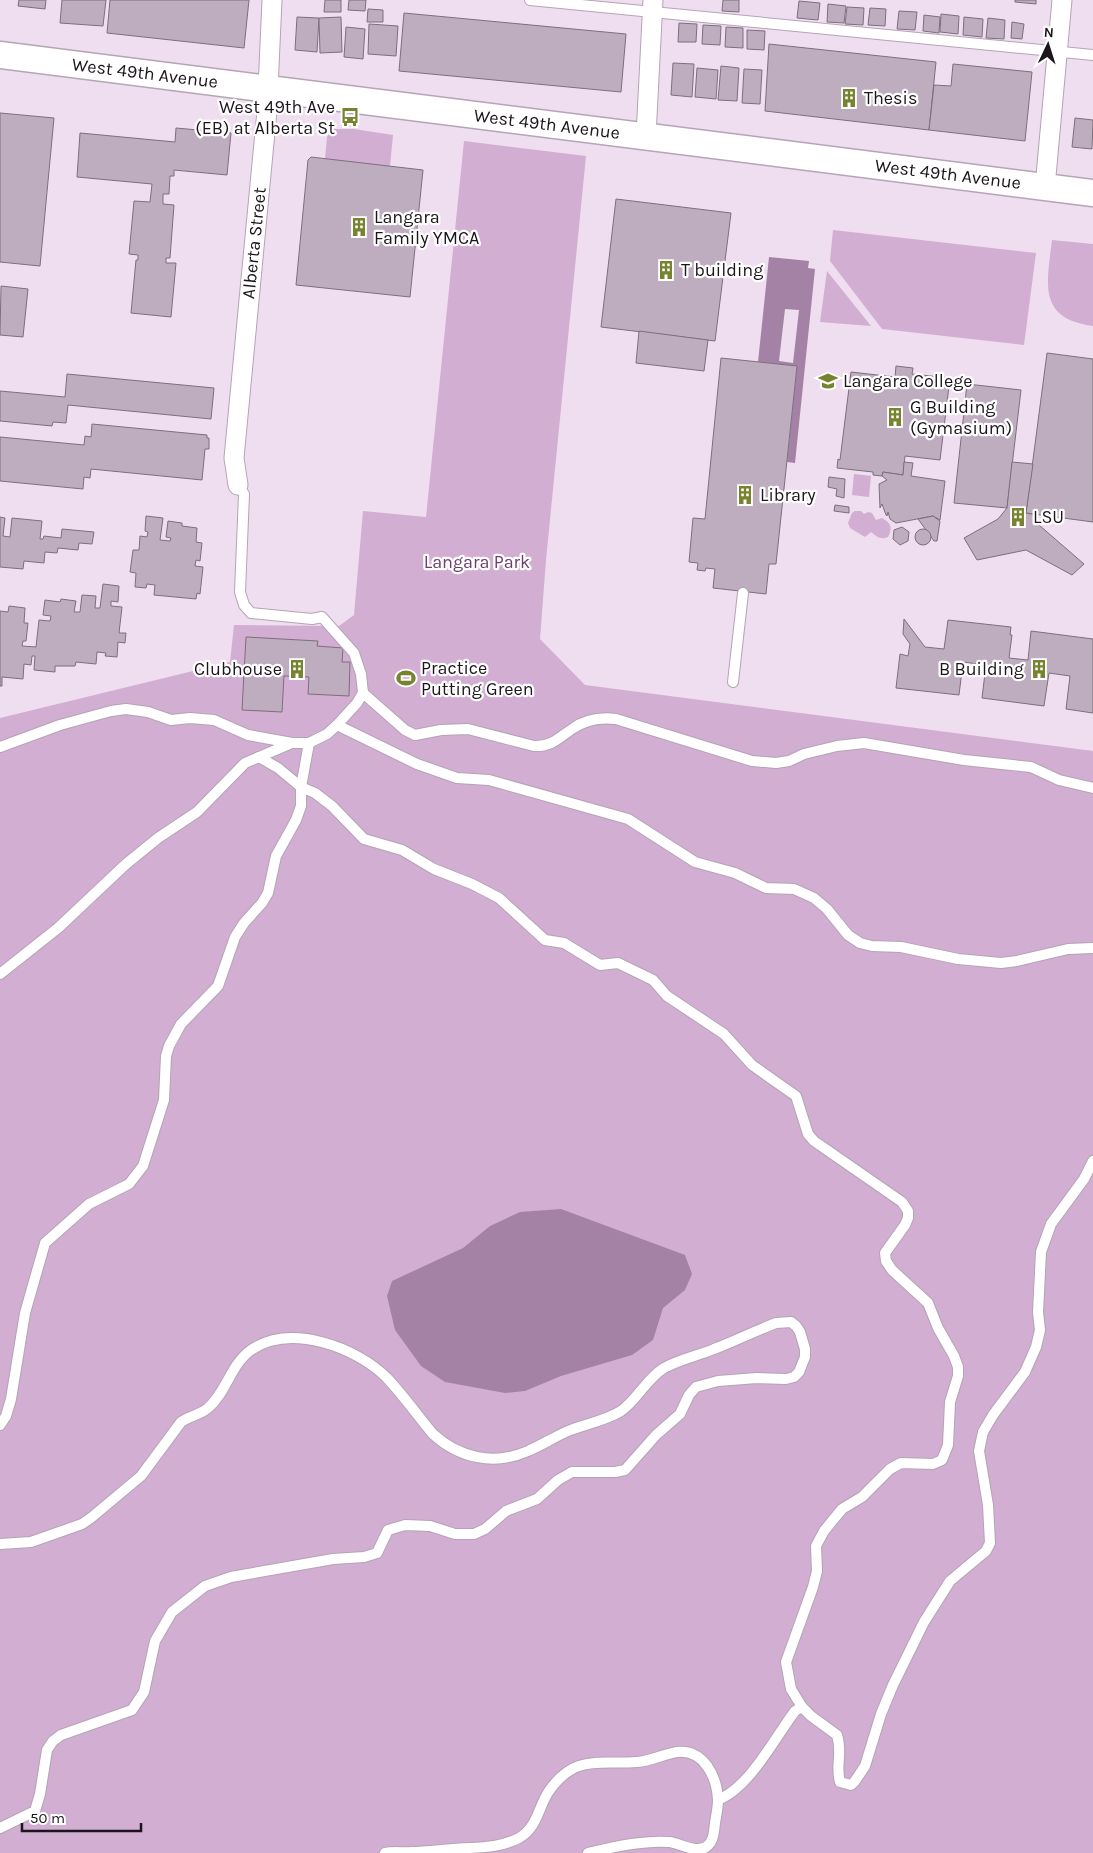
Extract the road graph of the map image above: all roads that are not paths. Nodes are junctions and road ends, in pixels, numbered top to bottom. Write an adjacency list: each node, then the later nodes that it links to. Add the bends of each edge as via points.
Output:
1 (272, 0): 8 (street, Alberta Street)
2 (530, 0): 4 (lane)
3 (1062, 0): 5 (street)
4 (653, 6): 5 (lane); 9 (street)
5 (1057, 52): 7 (lane); 10 (street)
6 (0, 55): 8 (street, West 49th Avenue)
7 (1093, 55)
8 (268, 88): 9 (street, West 49th Avenue); 12 (street, Alberta Street, via 234,458)
9 (646, 136): 10 (street, West 49th Avenue)
10 (1044, 187): 11 (street, West 49th Avenue)
11 (1093, 193)
12 (238, 485): 15 (lane, via 244,494 240,592 244,605 251,613 312,619 322,617 354,654)
13 (743, 593): 14 (lane)
14 (733, 682)
15 (363, 693): 16 (lane); 22 (lane, via 415,736 468,729 541,746 553,743 583,722 605,718 752,762 789,761 837,746 864,744 1031,767 1058,780)
16 (337, 725): 18 (lane); 23 (lane, via 417,764 457,778 489,780 628,819 695,862 735,873 766,888 794,889 814,898 828,909 848,935 860,943 901,946 958,959 1001,963 1068,949)
17 (292, 743): 18 (lane); 19 (lane, via 248,735 214,720 171,720 148,712 126,710 60,725); 20 (lane)
18 (309, 743): 21 (lane)
19 (0, 747)
20 (259, 757): 21 (lane); 24 (lane, via 245,764 197,812 126,864 58,928)
21 (301, 787): 26 (lane, via 301,806 276,856 268,893 234,937 218,986 181,1024 169,1046 164,1100 143,1166 129,1184 89,1204 45,1243 24,1318 11,1399); 28 (lane, via 332,806 364,839 402,850 434,869 499,898 545,940 564,943 600,965 618,963 653,980 667,996 724,1034 752,1065 796,1096 808,1134 814,1141 902,1202 908,1211 905,1225 885,1253 886,1261 928,1303 958,1367 950,1402 948,1445 942,1460 933,1464 901,1463 890,1469 862,1497 842,1510 824,1531 816,1546 817,1571 813,1587 786,1662 791,1689)
22 (1093, 788)
23 (1093, 948)
24 (0, 974)
25 (1093, 1160): 28 (lane, via 1084,1179 1051,1224 1040,1252 1040,1330 1036,1347 1025,1372 983,1432 979,1451 988,1505 990,1543 986,1551 950,1581 924,1622 881,1714 865,1766 851,1785 840,1782 838,1775 840,1753 837,1735)
26 (0, 1425)
27 (0, 1544): 30 (lane, via 31,1542 82,1524 92,1517 141,1476 181,1422 207,1409 251,1350 272,1342 311,1339 353,1354 386,1378 441,1442 467,1455 491,1458 528,1451 571,1430 610,1417 622,1410 663,1369 776,1323 791,1322 804,1340 805,1357 794,1377 718,1381 696,1387 680,1414 625,1470 572,1472 537,1499 506,1511 474,1534 405,1525 388,1530 377,1553 364,1557 333,1559 231,1577 205,1586 172,1612 155,1641 144,1692 132,1710 61,1735 53,1741 47,1750 35,1811)
28 (802, 1707): 29 (lane, via 795,1710 758,1764 731,1795)
29 (718, 1800): 31 (lane, via 709,1767 692,1753 678,1752 639,1762 589,1763 569,1771 555,1784 533,1825 519,1838 488,1848); 32 (lane, via 712,1840 702,1849 659,1842)
30 (0, 1828)
31 (385, 1853)
32 (588, 1853)

